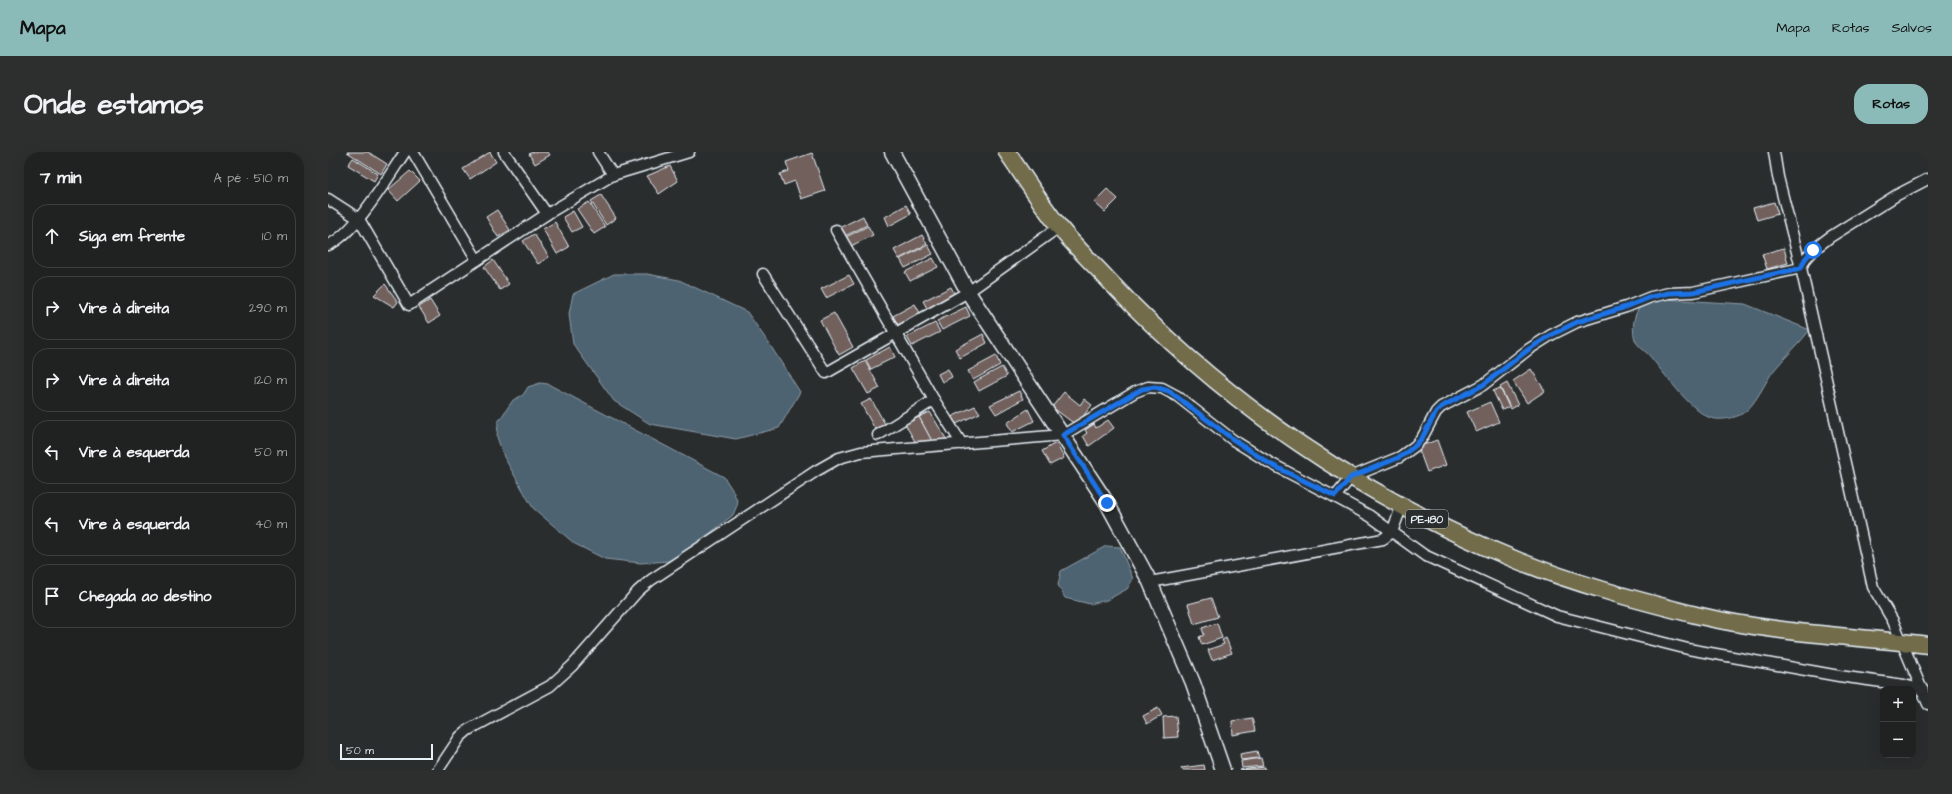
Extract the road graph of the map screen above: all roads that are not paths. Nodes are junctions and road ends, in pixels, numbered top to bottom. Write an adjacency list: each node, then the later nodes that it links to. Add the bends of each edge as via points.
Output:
1 (405, 152): 13 (street)
2 (413, 152): 17 (street)
3 (504, 152): 12 (street)
4 (598, 152): 9 (street)
5 (689, 152): 9 (street)
6 (892, 152): 20 (street)
7 (1007, 152): 14 (main road, PE-180)
8 (1774, 152): 18 (street)
9 (613, 175): 12 (street)
10 (1928, 179): 18 (street, via 1897,195 1830,237 1813,250)
11 (328, 199): 13 (street)
12 (547, 214): 17 (street)
13 (359, 219): 16 (street, via 335,242); 17 (street, via 409,305)
14 (1059, 227): 20 (street); 26 (main road, PE-180, via 1154,327 1224,388 1290,438)
15 (836, 230): 21 (street)
16 (328, 245)
17 (477, 260)
18 (1801, 268): 26 (street, via 1693,292 1651,297 1577,322 1529,349 1483,385 1441,407 1430,421 1422,438 1400,457); 31 (street, via 1872,587 1893,621)
19 (763, 274): 21 (street, via 826,373)
20 (968, 292): 21 (street); 24 (street)
21 (896, 333): 22 (street)
22 (934, 400): 23 (street); 25 (street)
23 (878, 434)
24 (1063, 435): 25 (street); 27 (street, via 1135,392 1148,387 1162,388 1177,396 1270,464); 30 (street, via 1107,503)
25 (962, 444): 35 (street, via 861,452 839,458 816,471 638,591 572,666 550,686 468,730 460,737)
26 (1351, 477): 27 (street); 28 (main road, PE-180)
27 (1335, 496): 29 (street)
28 (1402, 505): 29 (street); 31 (main road, PE-180, via 1446,529 1520,562 1620,595 1697,615 1762,627)
29 (1392, 532): 30 (street, via 1382,539); 33 (street, via 1424,555 1557,616 1694,651)
30 (1150, 582): 36 (street, via 1193,683)
31 (1902, 642): 32 (main road, PE-180); 33 (street)
32 (1928, 645)
33 (1923, 690): 34 (street)
34 (1928, 704)
35 (438, 770)
36 (1223, 770)

